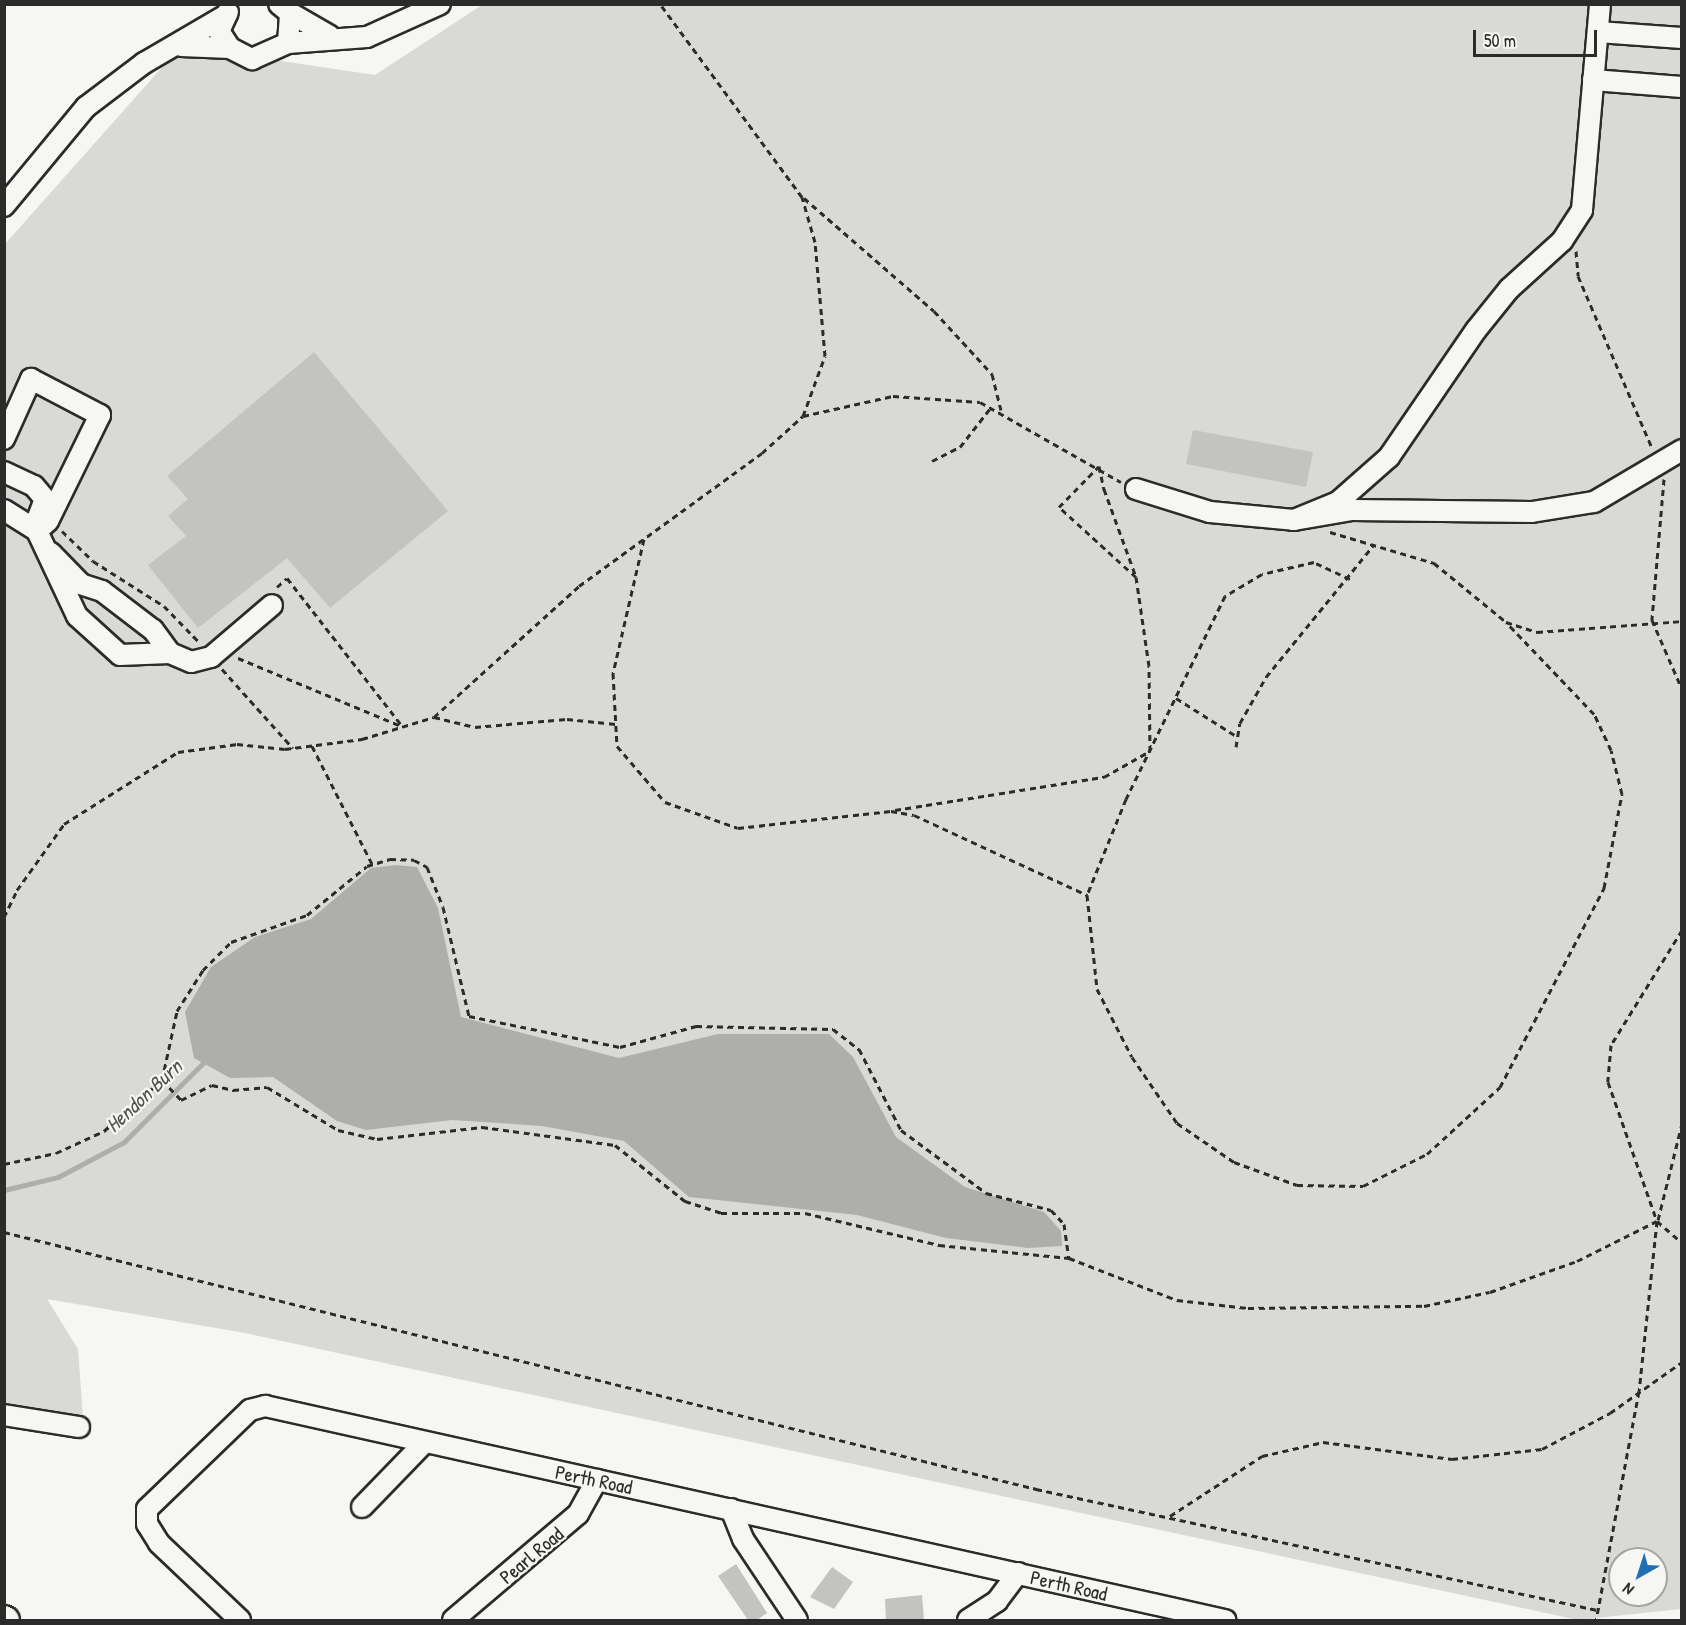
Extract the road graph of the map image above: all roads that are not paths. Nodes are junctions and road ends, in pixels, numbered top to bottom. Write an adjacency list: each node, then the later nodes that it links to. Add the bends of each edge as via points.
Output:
1 (440, 4): 6 (street, via 367,37)
2 (1600, 4): 5 (street)
3 (284, 9): 6 (street); 8 (street)
4 (230, 10): 9 (street); 10 (street, via 219,31)
5 (1598, 33): 7 (street); 11 (street)
6 (330, 36): 8 (street)
7 (1682, 38)
8 (288, 43): 10 (street, via 252,59)
9 (181, 46): 10 (street); 13 (street, via 144,63 86,107)
10 (230, 48)
11 (1593, 86): 12 (street); 19 (street, via 1582,210 1574,222 1476,330 1389,457 1338,502)
12 (1682, 87)
13 (4, 206)
14 (4, 439): 20 (street, via 31,379 100,415 48,521)
15 (1682, 450): 19 (street, via 1594,502 1532,512 1352,510)
16 (4, 471): 20 (street, via 34,486 45,499 46,508)
17 (1136, 489): 19 (street, via 1210,512)
18 (4, 510): 20 (street)
19 (1294, 520)
20 (35, 529): 21 (street)
21 (51, 553): 23 (street, via 81,584 102,591 153,630); 23 (street, via 76,616 120,654)
22 (272, 605): 23 (street, via 220,650 191,662)
23 (170, 653)
24 (4, 1415): 25 (street)
25 (79, 1427)
26 (423, 1444): 27 (street, Perth Road); 28 (street); 31 (street, Perth Road, via 265,1406 250,1410 155,1497 147,1509 147,1524 159,1543)
27 (597, 1480): 29 (street, Perth Road); 32 (street, Pearl Road, via 578,1514)
28 (362, 1507)
29 (731, 1509): 30 (street, Perth Road); 33 (street, via 743,1539)
30 (1018, 1573): 34 (street, via 997,1601); 35 (street, Perth Road)
31 (240, 1620)
32 (453, 1620)
33 (797, 1620)
34 (968, 1620)
35 (1225, 1620)

